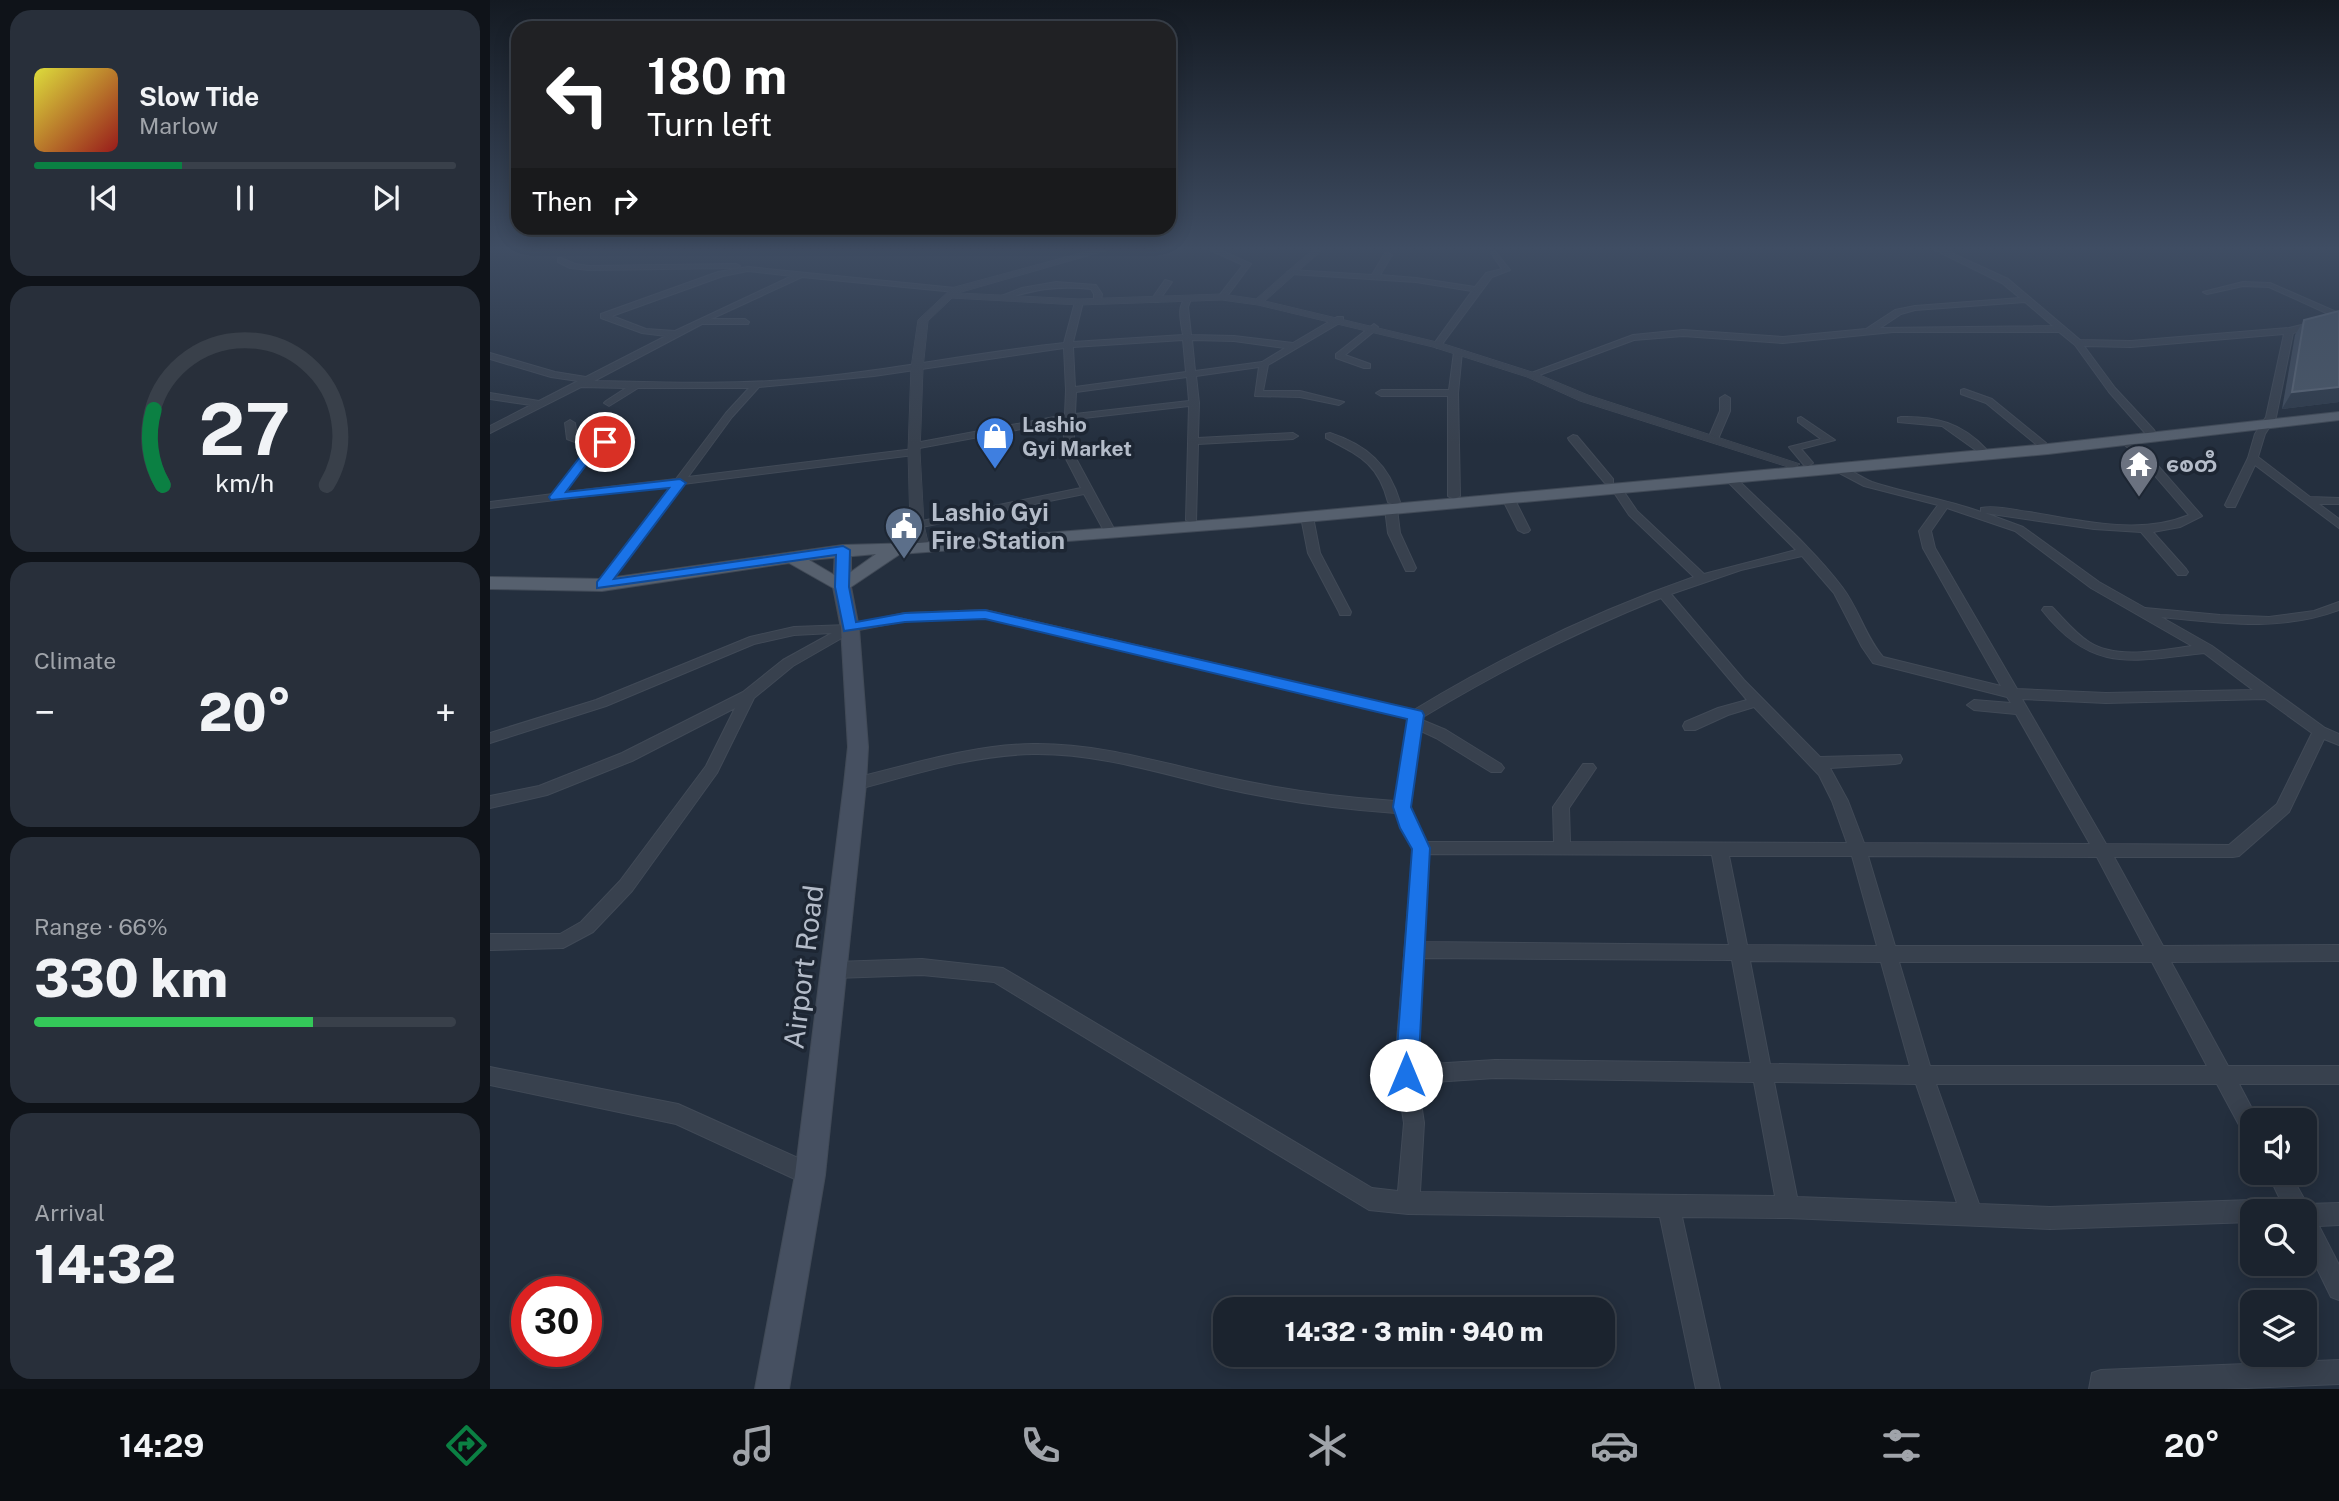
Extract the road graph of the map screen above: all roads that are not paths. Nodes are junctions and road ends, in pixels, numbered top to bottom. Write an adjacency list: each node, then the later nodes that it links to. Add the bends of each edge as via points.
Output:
1 (607, 315): 18 (street, via 604,316 645,331)
2 (716, 315): 13 (street)
3 (928, 315): 28 (street, via 923,320)
4 (1076, 315): 21 (street)
5 (1185, 315): 19 (street)
6 (1320, 315): 11 (street)
7 (1459, 315): 22 (street)
8 (1894, 315): 16 (street)
9 (2043, 315): 15 (street)
10 (2339, 317): 17 (street)
11 (1340, 319): 14 (street); 23 (street)
12 (745, 322): 13 (street)
13 (698, 323): 18 (street)
14 (1374, 327): 22 (street); 27 (street, via 1339,356)
15 (2060, 329): 16 (street); 20 (street)
16 (1868, 331): 30 (street, via 1783,340 1683,333 1633,338)
17 (2289, 331): 20 (street, via 2131,344); 48 (street)
18 (677, 334): 31 (street)
19 (1186, 336): 21 (street); 23 (street); 29 (street)
20 (2078, 343): 51 (street)
21 (1068, 345): 28 (street); 34 (street)
22 (1437, 345): 24 (street)
23 (1294, 346): 26 (street)
24 (1458, 352): 30 (street); 37 (street)
25 (490, 356): 31 (street)
26 (1264, 364): 29 (street); 40 (street, via 1258,394 1300,394)
27 (1367, 366)
28 (917, 368): 33 (street); 61 (street)
29 (1189, 374): 34 (street); 42 (street)
30 (1531, 375): 56 (street, via 1584,398)
31 (586, 382): 32 (street); 43 (street)
32 (636, 385): 33 (street); 41 (street)
33 (757, 385): 67 (street)
34 (1071, 390): 45 (street)
35 (1964, 392): 59 (street, via 1989,401)
36 (1381, 393): 37 (street)
37 (1453, 393): 70 (street)
38 (490, 396): 43 (street)
39 (1726, 398): 56 (street)
40 (1339, 402)
41 (609, 403)
42 (1194, 403): 45 (street); 58 (street)
43 (542, 404): 50 (street)
44 (2339, 413): 48 (main road)
45 (1070, 417): 61 (street); 69 (street, via 1068,453)
46 (1801, 420): 64 (street, via 1830,440 1794,447)
47 (1901, 420): 62 (street, via 1939,419)
48 (2268, 420): 51 (main road); 57 (main road); 63 (street)
49 (570, 423): 60 (street, via 572,439)
50 (490, 430)
51 (2150, 432): 59 (main road)
52 (1293, 436): 58 (street)
53 (1330, 436): 78 (street, via 1376,461 1386,474)
54 (630, 438): 60 (street)
55 (1573, 438): 68 (street)
56 (1713, 439): 64 (street)
57 (2124, 440): 65 (main road); 85 (street, via 2196,516 2173,525)
58 (1195, 441): 81 (street)
59 (2041, 443): 62 (main road)
60 (594, 446): 71 (street)
61 (914, 449): 67 (street); 82 (street)
62 (1981, 449): 64 (main road)
63 (2253, 458): 73 (street); 77 (street)
64 (1801, 463): 68 (main road)
65 (1835, 468): 66 (main road); 75 (street, via 1868,484)
66 (1730, 478): 68 (main road); 90 (street)
67 (680, 483): 71 (street); 96 (street)
68 (1613, 485): 70 (main road); 72 (main road); 94 (street, via 1633,513)
69 (1087, 490): 82 (street); 84 (street)
70 (1454, 496): 78 (main road)
71 (555, 497): 76 (street)
72 (1508, 498): 78 (main road); 86 (street)
73 (2306, 500): 74 (street); 83 (street)
74 (2339, 501)
75 (1945, 503): 79 (street); 105 (street, via 1925,531 1929,548)
76 (490, 505)
77 (2231, 505)
78 (1392, 506): 80 (main road); 81 (main road); 92 (street, via 1394,534)
79 (1966, 510): 85 (street); 102 (street, via 2019,528 2095,586)
80 (1307, 517): 88 (main road); 101 (street, via 1314,553)
81 (1192, 520): 84 (main road)
82 (917, 525): 87 (street)
83 (2339, 526)
84 (1107, 527): 87 (main road)
85 (2144, 528): 93 (street)
86 (1524, 530)
87 (921, 542): 88 (main road)
88 (898, 547): 89 (main road); 97 (main road)
89 (843, 550): 91 (main road); 97 (main road, Airport Road)
90 (1802, 552): 94 (street); 105 (street, via 1838,590 1878,660)
91 (791, 557): 96 (main road); 97 (main road)
92 (1410, 568)
93 (2182, 572)
94 (1700, 576): 98 (street)
95 (490, 583): 96 (main road)
96 (602, 585)
97 (842, 587): 103 (main road, Airport Road)
98 (1663, 593): 108 (street); 111 (street, via 1551,638 1482,674)
99 (2339, 606): 102 (street, via 2296,619 2249,621)
100 (2048, 610): 104 (street, via 2088,647 2112,653)
101 (1345, 612)
102 (2141, 612): 104 (street)
103 (850, 628): 107 (street, via 788,663); 111 (street, via 905,617 985,614); 114 (street, via 794,631 750,641 601,703); 120 (main road, Airport Road, via 858,747)
104 (2207, 649): 106 (street)
105 (2010, 693): 106 (street, via 2157,698); 110 (street)
106 (2266, 694): 113 (street)
107 (748, 695): 121 (street, via 615,762 542,791); 128 (street, via 712,769 626,886 587,927 563,941)
108 (1757, 702): 112 (street, via 1723,710); 117 (street)
109 (1974, 705): 110 (street)
110 (2019, 709): 127 (street)
111 (1415, 719): 118 (street); 122 (street)
112 (1690, 726)
113 (2320, 732): 115 (street); 127 (street, via 2283,808 2233,850)
114 (490, 738)
115 (2339, 740)
116 (1895, 759): 117 (street)
117 (1816, 764): 126 (street, via 1840,801)
118 (1496, 768)
119 (1588, 768): 124 (street, via 1561,807)
120 (855, 784): 122 (street, via 988,754 1033,749 1162,767 1269,792); 134 (main road, Airport Road)
121 (490, 802)
122 (1402, 807): 123 (street)
123 (1421, 848): 124 (street); 129 (street)
124 (1562, 848): 125 (street)
125 (1719, 848): 126 (street); 130 (street)
126 (1858, 850): 127 (street); 132 (street)
127 (2102, 851): 133 (street)
128 (490, 942)
129 (1413, 950): 130 (street); 137 (street)
130 (1739, 953): 132 (street); 136 (street)
131 (2339, 953): 133 (street)
132 (1887, 955): 133 (street); 138 (street)
133 (2155, 955): 135 (street)
134 (835, 970): 142 (main road, Airport Road); 143 (street, via 922,967 997,974 1369,1199)
135 (2220, 1073): 138 (street); 139 (street); 141 (street)
136 (1765, 1074): 137 (street, via 1495,1069); 138 (street); 145 (street)
137 (1406, 1075): 143 (street, via 1414,1123)
138 (1923, 1075): 148 (street)
139 (2339, 1075)
140 (490, 1076): 142 (street, via 678,1114)
141 (2240, 1108)
142 (810, 1175): 153 (main road, Airport Road)
143 (1408, 1203): 144 (street)
144 (1669, 1206): 145 (street); 154 (street)
145 (1788, 1207): 148 (street)
146 (2317, 1214): 147 (street)
147 (2339, 1214)
148 (1972, 1215): 149 (street)
149 (2240, 1215)
150 (2317, 1244): 151 (street)
151 (2339, 1289)
152 (2339, 1372): 155 (street, via 2101,1382)
153 (772, 1389)
154 (1708, 1389)
155 (2101, 1389)

